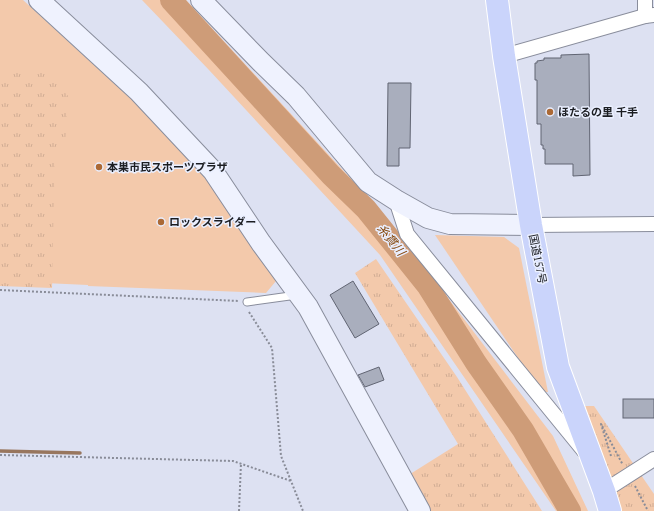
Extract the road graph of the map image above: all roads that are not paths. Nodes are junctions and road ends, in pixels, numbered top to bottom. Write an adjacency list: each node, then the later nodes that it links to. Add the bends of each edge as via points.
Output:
1 (39, 0): 10 (street, via 139,92 213,171)
2 (201, 0): 7 (street, via 296,96 368,182)
3 (497, 0): 6 (highway, 国道157号)
4 (645, 0): 5 (street)
5 (650, 16): 6 (street)
6 (504, 56): 9 (highway, 国道157号)
7 (396, 200): 9 (street, via 428,218 450,224); 13 (street, via 408,234)
8 (654, 224): 9 (street)
9 (531, 225): 13 (highway, 国道157号, via 558,367)
10 (299, 295): 11 (lane); 15 (street)
11 (247, 302)
12 (654, 459): 14 (street)
13 (595, 465): 14 (highway, 国道157号)
14 (607, 501)
15 (420, 511)

